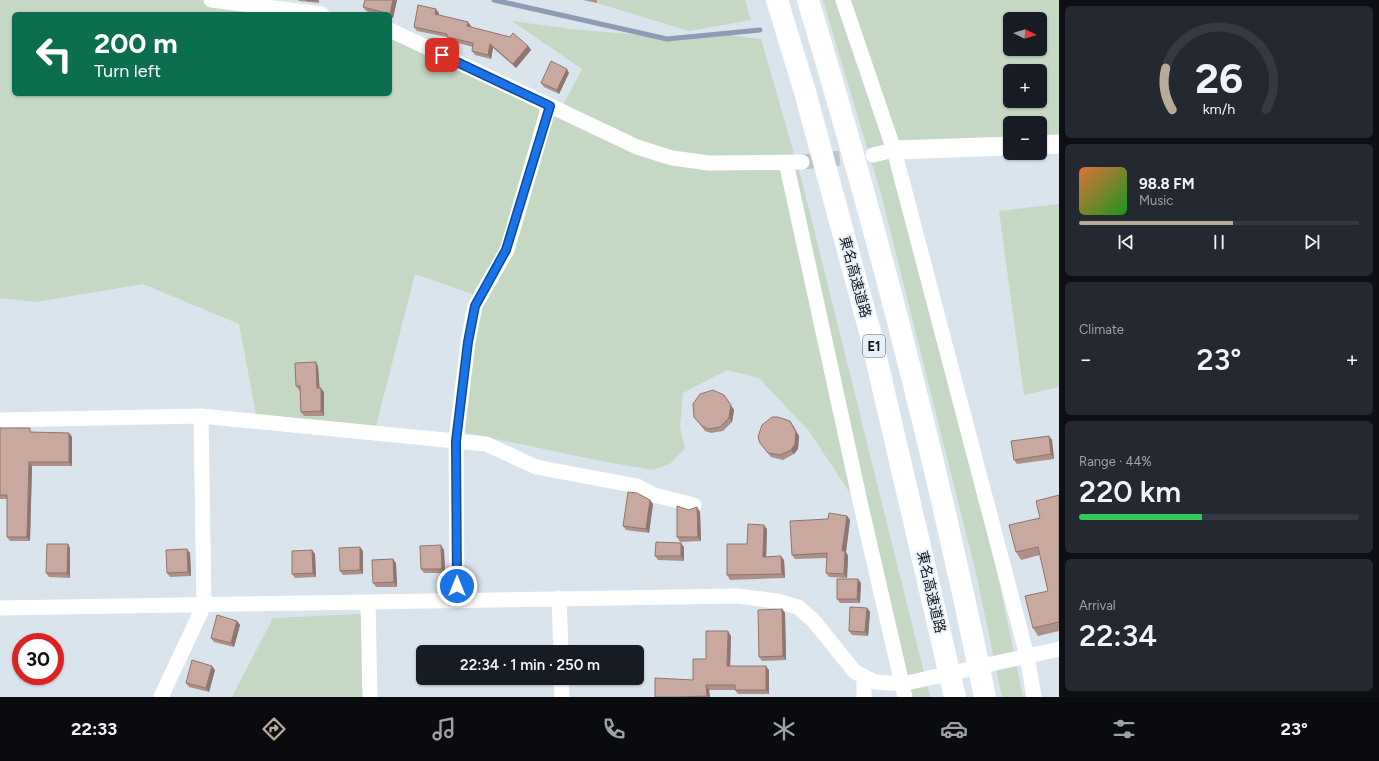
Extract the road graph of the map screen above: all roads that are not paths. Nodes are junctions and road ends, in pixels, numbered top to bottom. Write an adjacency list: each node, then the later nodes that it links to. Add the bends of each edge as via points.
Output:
1 (211, 0): 5 (street)
2 (777, 0): 34 (highway, 東名高速道路 / E1, via 805,92 870,332)
3 (808, 0): 35 (highway, E1, via 899,323)
4 (843, 0): 11 (street)
5 (306, 12)
6 (392, 31): 7 (street)
7 (550, 106): 13 (street, via 637,147 672,158 709,163); 17 (street, via 506,250 475,306)
8 (1059, 144): 9 (street)
9 (1047, 145)
10 (1003, 146): 11 (street)
11 (894, 150): 12 (street); 26 (street)
12 (873, 155)
13 (786, 162): 14 (street); 29 (street, via 860,506)
14 (802, 162)
15 (201, 416): 16 (street); 17 (street); 22 (street)
16 (0, 420)
17 (456, 441): 18 (street, via 486,444 536,467 637,486 654,495); 20 (street)
18 (694, 505)
19 (559, 598): 20 (street); 24 (street); 27 (street, via 737,596 777,600 798,607 855,672)
20 (457, 600): 21 (street)
21 (368, 602): 22 (street); 31 (street)
22 (204, 604): 23 (street); 30 (street)
23 (0, 608)
24 (561, 645)
25 (1059, 650): 26 (street)
26 (1021, 657): 29 (street); 36 (street)
27 (864, 676): 29 (street); 33 (street)
28 (561, 685): 32 (street)
29 (903, 690)
30 (161, 697)
31 (370, 697)
32 (562, 697)
33 (864, 697)
34 (955, 697)
35 (986, 697)
36 (1034, 697)

